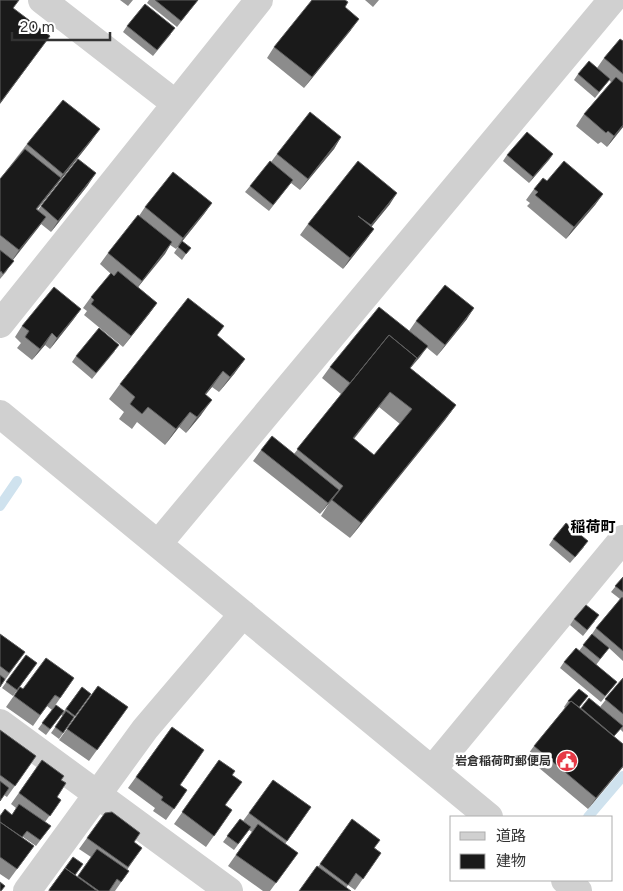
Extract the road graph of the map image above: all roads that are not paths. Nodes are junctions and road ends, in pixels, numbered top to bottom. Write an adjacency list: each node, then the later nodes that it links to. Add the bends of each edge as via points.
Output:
1 (42, 0): 4 (street)
2 (259, 0): 4 (street)
3 (612, 0): 8 (street)
4 (176, 104): 5 (street)
5 (0, 324)
6 (0, 414): 8 (street)
7 (623, 539): 11 (street)
8 (158, 544): 9 (street)
9 (243, 614): 11 (street); 12 (street, via 145,729)
10 (0, 723): 12 (street)
11 (432, 770): 13 (street)
12 (97, 794): 15 (street); 16 (street)
13 (488, 816)
14 (566, 881): 17 (street)
15 (212, 886)
16 (26, 891)
17 (578, 891)

